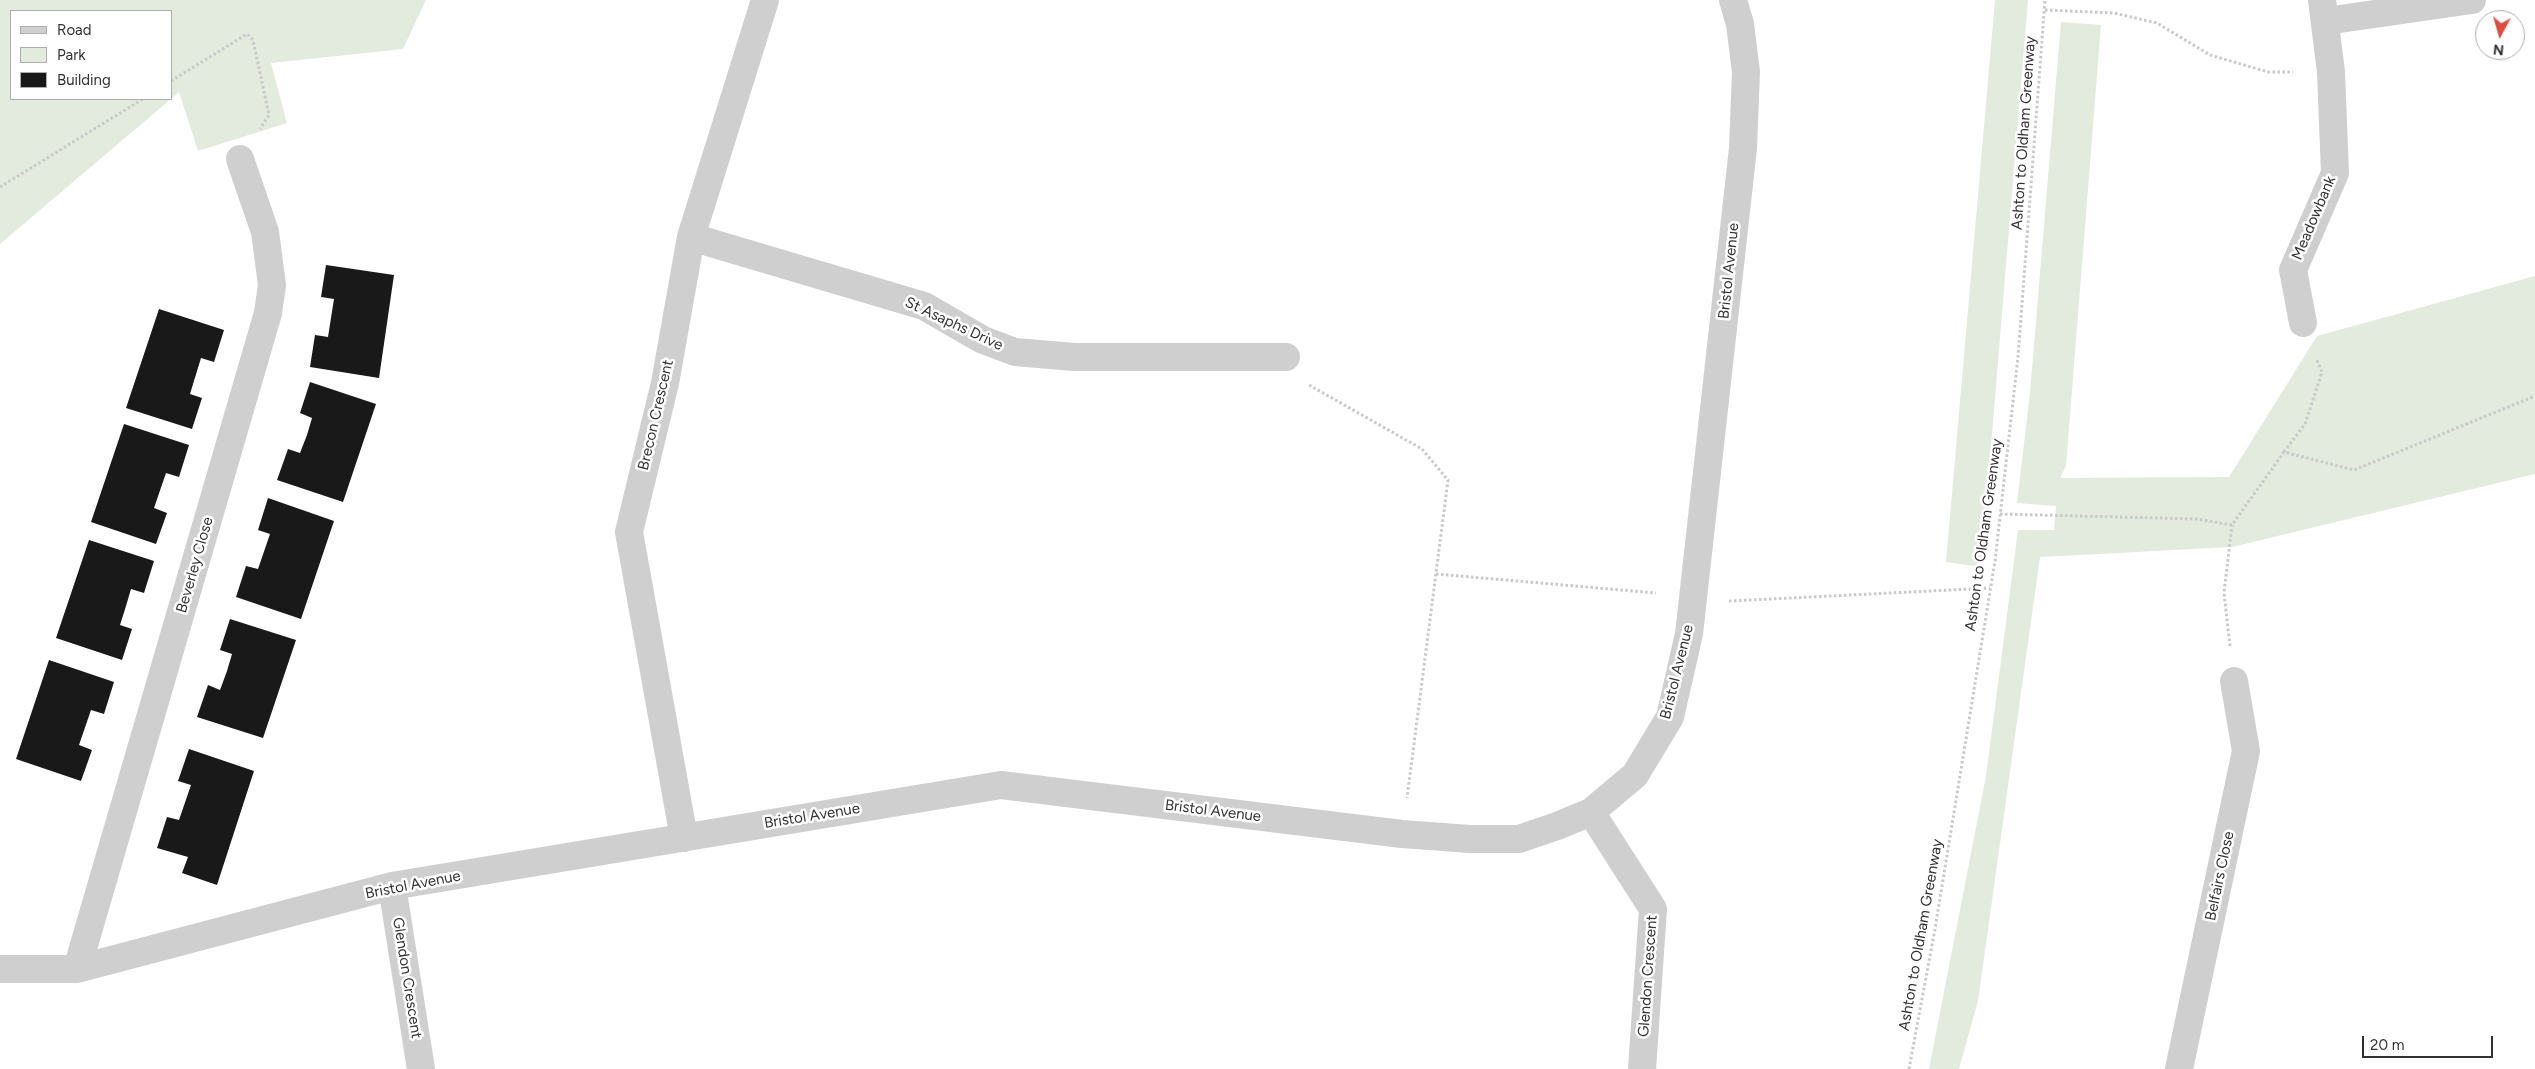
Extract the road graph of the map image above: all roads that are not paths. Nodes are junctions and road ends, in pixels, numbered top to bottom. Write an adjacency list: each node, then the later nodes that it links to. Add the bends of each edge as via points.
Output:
1 (765, 0): 6 (street, Brecon Crescent)
2 (1733, 0): 10 (street, Bristol Avenue, via 1740,24 1746,72 1742,148 1689,634 1670,717 1635,775)
3 (2472, 0): 4 (street, Meadowbank)
4 (2324, 11): 7 (street, Meadowbank, via 2331,72 2335,173 2292,270)
5 (240, 159): 14 (street, Beverley Close, via 265,232 272,285 268,313)
6 (691, 237): 8 (street, St Asaphs Drive, via 924,306 983,340 1014,352 1074,357); 11 (street, Brecon Crescent, via 666,383 629,532)
7 (2303, 323)
8 (1286, 357)
9 (2234, 681): 17 (street, Belfairs Close, via 2246,751)
10 (1591, 812): 11 (street, Bristol Avenue, via 1519,838 1470,839 1402,834 1001,785); 16 (street, Glendon Crescent, via 1653,908)
11 (684, 838): 12 (street, Bristol Avenue)
12 (392, 886): 14 (street, Bristol Avenue); 15 (street, Glendon Crescent)
13 (0, 969): 14 (street, Bristol Avenue)
14 (77, 969)
15 (421, 1069)
16 (1642, 1069)
17 (2179, 1069)

